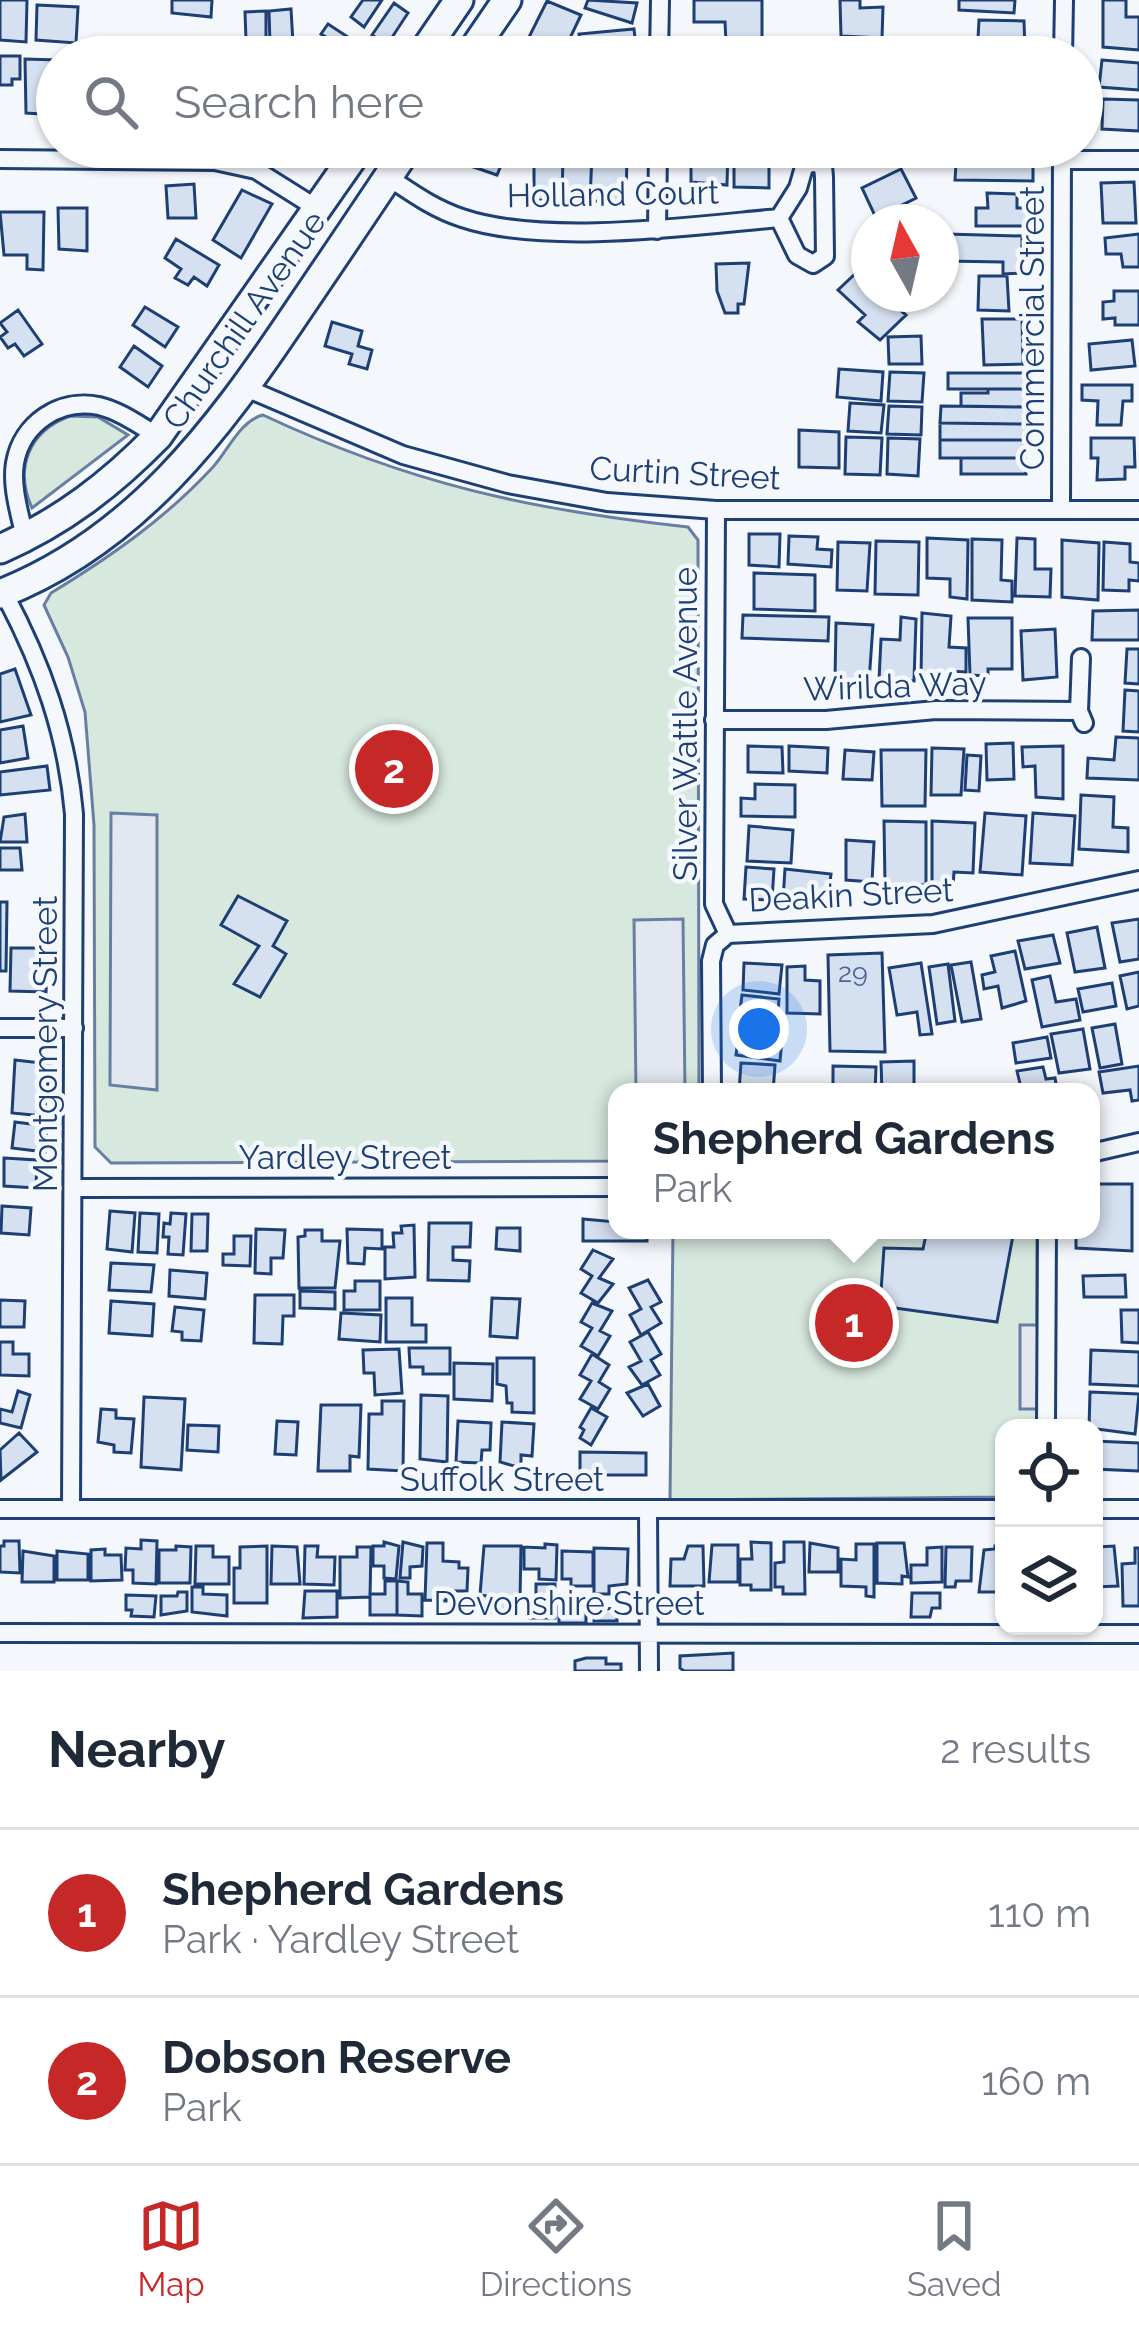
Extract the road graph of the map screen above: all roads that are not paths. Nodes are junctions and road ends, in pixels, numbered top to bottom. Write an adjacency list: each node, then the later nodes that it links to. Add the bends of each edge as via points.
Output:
1 (507, 0): 5 (main road)
2 (660, 0): 8 (street)
3 (1064, 0): 9 (street)
4 (456, 1): 5 (main road); 6 (main road)
5 (488, 27): 7 (main road)
6 (434, 36)
7 (482, 36)
8 (659, 36)
9 (1063, 36)
10 (1103, 157): 13 (street)
11 (0, 159): 12 (street)
12 (36, 159)
13 (1139, 160)
14 (239, 168): 24 (street)
15 (346, 168): 22 (main road, Churchill Avenue)
16 (394, 168): 21 (main road, Churchill Avenue)
17 (658, 168): 26 (street)
18 (804, 168): 25 (street)
19 (823, 168): 25 (street, via 820,262 797,255)
20 (1062, 168): 32 (street, Commercial Street)
21 (388, 177): 23 (main road, Churchill Avenue); 26 (street, Holland Court, via 442,211 494,226)
22 (336, 182): 23 (main road); 24 (main road, Churchill Avenue)
23 (369, 205): 28 (main road, Churchill Avenue)
24 (318, 209): 27 (main road, Churchill Avenue)
25 (779, 218): 26 (street, Holland Court)
26 (657, 230)
27 (209, 368): 28 (main road); 29 (main road, Churchill Avenue)
28 (246, 388): 30 (main road, Churchill Avenue); 31 (street, Curtin Street, via 356,438 467,474 607,502)
29 (158, 436): 30 (main road); 34 (main road, Churchill Avenue, via 99,491); 34 (street, via 91,405 63,407 38,421 15,463)
30 (188, 462): 35 (main road, Churchill Avenue, via 122,524)
31 (716, 510): 32 (street, Curtin Street); 38 (street, Silver Wattle Avenue)
32 (1060, 510): 33 (street, Curtin Street)
33 (1139, 510)
34 (13, 543): 35 (main road)
35 (34, 579): 36 (main road, Churchill Avenue)
36 (1, 592): 42 (street, Montgomery Street, via 43,674 68,754)
37 (1081, 658): 38 (street, Wirilda Way, via 1081,717 936,710)
38 (714, 720): 40 (street, Silver Wattle Avenue, via 714,904)
39 (1139, 880): 40 (street, Deakin Street, via 933,924)
40 (728, 934): 43 (street, Deakin Street, via 711,961)
41 (0, 1028): 42 (street)
42 (74, 1028): 46 (street, Montgomery Street)
43 (712, 1083)
44 (1139, 1142): 45 (street)
45 (1100, 1152)
46 (74, 1187): 47 (street, Yardley Street); 51 (street, Montgomery Street)
47 (608, 1187)
48 (1047, 1239): 49 (street)
49 (1046, 1419)
50 (0, 1509): 51 (street, Suffolk Street)
51 (71, 1509): 55 (street, Suffolk Street)
52 (995, 1509): 55 (street, Suffolk Street)
53 (1103, 1509): 54 (street)
54 (1139, 1509)
55 (648, 1510): 57 (street)
56 (0, 1633): 57 (street, Devonshire Street)
57 (649, 1634): 58 (street, Devonshire Street); 59 (street)
58 (1139, 1634)
59 (649, 1671)

